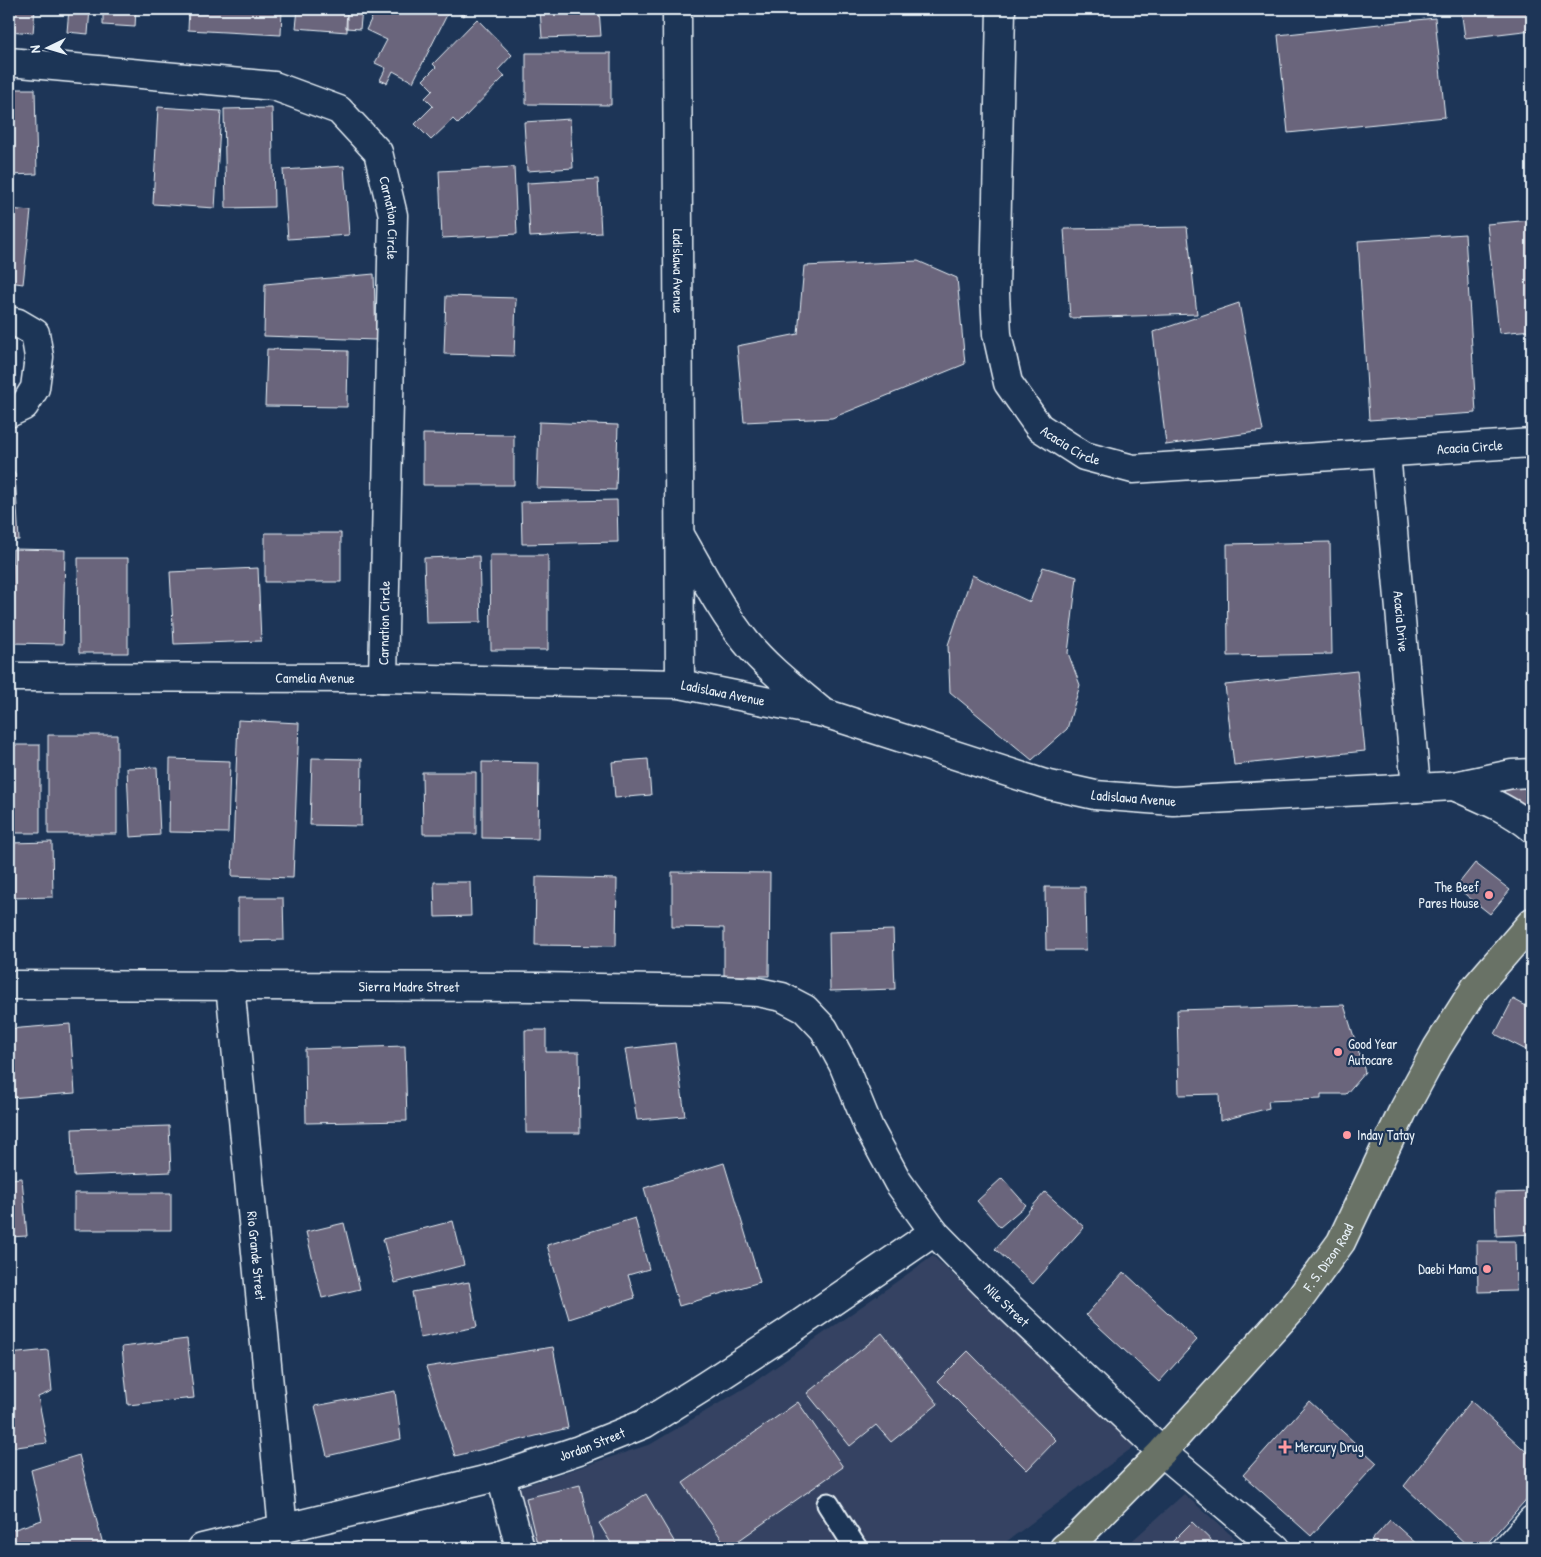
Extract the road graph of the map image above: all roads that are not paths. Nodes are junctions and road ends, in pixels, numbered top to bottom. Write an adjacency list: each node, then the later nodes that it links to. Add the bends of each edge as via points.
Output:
1 (677, 9): 8 (street, Ladislawa Avenue)
2 (1001, 9): 7 (street, Acacia Circle, via 995,293 998,334 1008,382 1039,427 1084,456 1133,469)
3 (9, 62): 10 (street, Carnation Circle, via 274,86 340,110 378,152 393,215)
4 (9, 321): 5 (street, via 35,334 39,357 35,388 24,406)
5 (9, 413)
6 (1532, 443): 7 (street, Acacia Circle)
7 (1386, 453): 15 (street, Acacia Drive)
8 (680, 533): 11 (street, Ladislawa Avenue); 12 (street, Ladislawa Avenue, via 716,598 746,642)
9 (9, 677): 10 (street, Camelia Avenue)
10 (383, 678): 11 (street, Camelia Avenue)
11 (680, 684): 12 (street, Ladislawa Avenue)
12 (824, 714): 15 (street, Ladislawa Avenue, via 1045,784 1095,795 1173,801)
13 (1532, 773): 14 (street, Ladislawa Avenue)
14 (1454, 786): 15 (street, Ladislawa Avenue); 16 (street, Ladislawa Avenue, via 1492,803)
15 (1416, 788)
16 (1532, 828)
17 (1532, 922): 22 (main road, F. S. Dizon Road, via 1475,988 1436,1048 1340,1242 1296,1304)
18 (9, 985): 19 (street, Sierra Madre Street)
19 (230, 985): 20 (street, Sierra Madre Street, via 722,990 782,997); 26 (street, Rio Grande Street)
20 (804, 1009): 21 (street, Nile Street, via 824,1029 844,1064 870,1128 898,1182)
21 (934, 1232): 22 (street, Nile Street); 23 (street, Jordan Street, via 777,1340 644,1424)
22 (1162, 1452): 30 (main road, F. S. Dizon Road); 31 (street, Nile Street)
23 (501, 1476): 26 (street, Jordan Street); 28 (street)
24 (828, 1504): 29 (lane)
25 (1532, 1520): 32 (street)
26 (283, 1529): 27 (street, Jordan Street)
27 (202, 1548)
28 (520, 1548)
29 (856, 1548)
30 (1064, 1548)
31 (1276, 1548)
32 (1507, 1548)

